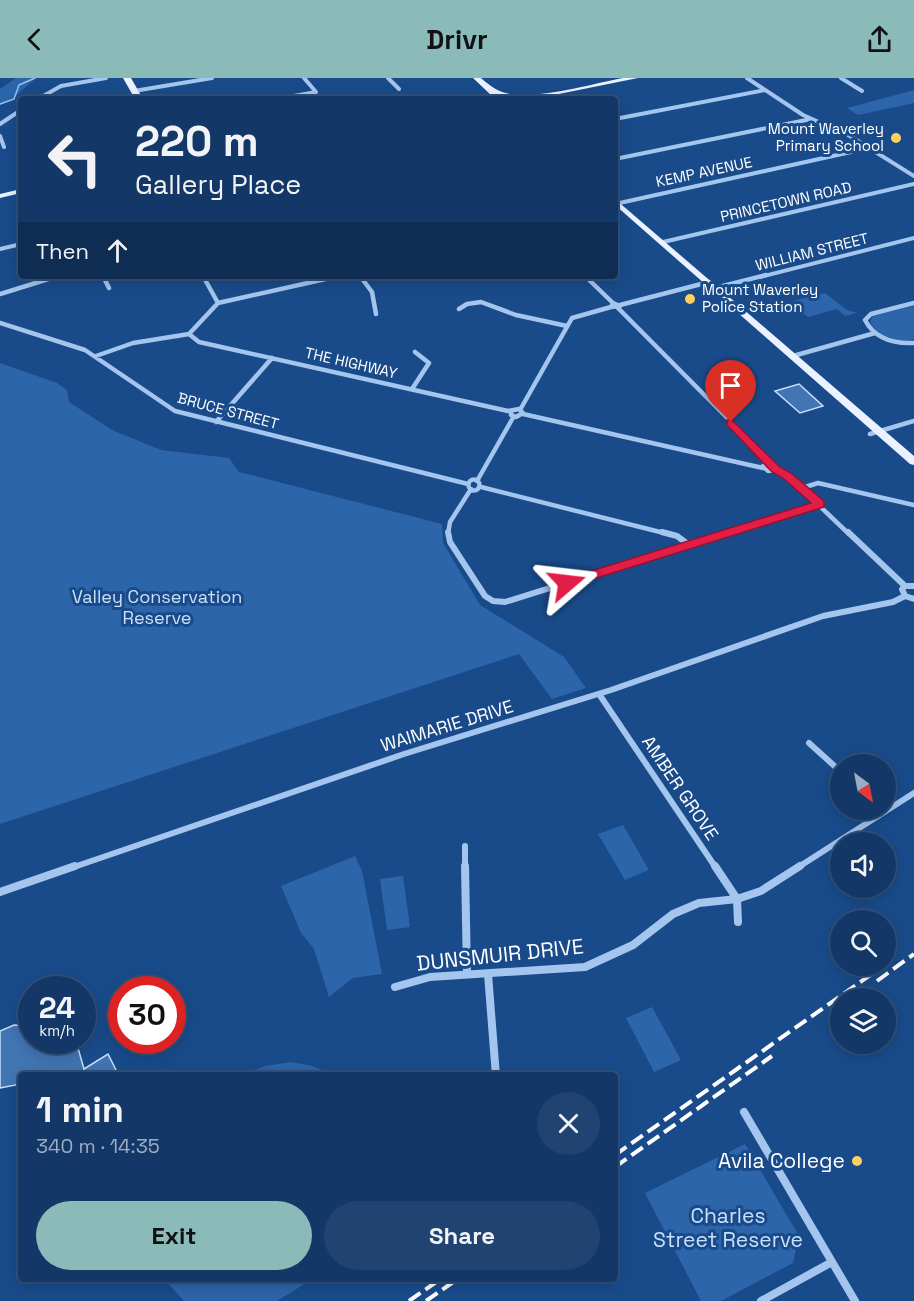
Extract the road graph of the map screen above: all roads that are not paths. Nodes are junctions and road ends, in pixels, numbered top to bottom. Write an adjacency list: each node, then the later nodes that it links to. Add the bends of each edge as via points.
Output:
1 (106, 78): 16 (street, via 61,86)
2 (127, 78): 13 (main road)
3 (212, 78): 13 (street)
4 (304, 78): 15 (street)
5 (388, 78): 10 (street)
6 (477, 78): 11 (main road)
7 (633, 78): 23 (main road)
8 (747, 78): 12 (street)
9 (841, 78): 14 (street)
10 (399, 89)
11 (491, 90): 20 (main road); 21 (main road); 22 (main road)
12 (765, 90): 27 (street); 28 (street)
13 (134, 91): 17 (main road)
14 (862, 91)
15 (316, 92): 18 (street); 19 (street)
16 (43, 96)
17 (137, 96)
18 (294, 96)
19 (319, 96)
20 (490, 96)
21 (497, 96)
22 (508, 96)
23 (539, 96)
24 (18, 112): 25 (street)
25 (12, 116): 26 (street); 29 (street)
26 (18, 117)
27 (618, 118)
28 (811, 119): 32 (street); 33 (street)
29 (0, 124)
30 (0, 136): 31 (street)
31 (4, 147)
32 (869, 148): 34 (street); 38 (street, KEMP AVENUE)
33 (618, 158)
34 (914, 176)
35 (914, 184): 41 (street, PRINCETOWN ROAD)
36 (18, 193): 37 (main road)
37 (0, 197)
38 (618, 203)
39 (618, 205): 41 (main road)
40 (914, 238): 50 (street, WILLIAM STREET)
41 (663, 242): 50 (main road)
42 (18, 245): 43 (street)
43 (0, 249)
44 (48, 279): 52 (street)
45 (105, 279): 51 (street)
46 (205, 279): 53 (street)
47 (326, 279): 53 (street)
48 (362, 279): 58 (street, via 372,292)
49 (588, 279): 55 (street)
50 (712, 285): 56 (street, WILLIAM STREET); 66 (main road)
51 (110, 288)
52 (0, 294)
53 (218, 303): 62 (street)
54 (914, 303): 61 (street, via 871,315 865,320)
55 (612, 305): 56 (street); 60 (street, via 577,316)
56 (619, 307): 75 (street)
57 (459, 309): 60 (street, via 471,302 493,303 513,314)
58 (376, 314)
59 (0, 322): 65 (street, BRUCE STREET, via 58,339)
60 (567, 326): 69 (street)
61 (875, 333): 63 (street, via 894,343); 66 (street)
62 (189, 334): 65 (street, via 153,338); 67 (street, THE HIGHWAY, via 199,342)
63 (914, 343)
64 (415, 352): 68 (street, via 429,363)
65 (96, 356): 72 (street, BRUCE STREET, via 166,406)
66 (793, 356): 73 (main road)
67 (272, 358): 68 (street, THE HIGHWAY); 72 (street)
68 (412, 389): 70 (street, THE HIGHWAY)
69 (522, 412): 70 (street); 76 (street)
70 (513, 414): 79 (street)
71 (914, 421): 73 (street)
72 (216, 422): 80 (street, BRUCE STREET)
73 (874, 432): 74 (main road); 78 (main road)
74 (914, 462)
75 (769, 464): 76 (street); 77 (street)
76 (763, 468): 77 (street, via 769,472)
77 (776, 470): 81 (street)
78 (914, 474)
79 (479, 484): 80 (street); 84 (street, via 677,536)
80 (470, 486): 84 (street, via 450,522 450,542 485,596 493,602 505,602)
81 (802, 488): 82 (street); 83 (street, via 818,483)
82 (820, 504): 84 (street); 85 (street)
83 (914, 505)
84 (689, 545)
85 (905, 586): 86 (street); 87 (street)
86 (914, 586)
87 (905, 596): 88 (street); 89 (street, WAIMARIE DRIVE, via 823,616)
88 (914, 599)
89 (599, 694): 96 (street, WAIMARIE DRIVE, via 404,754); 97 (street, AMBER GROVE)
90 (810, 743): 91 (street)
91 (830, 762)
92 (914, 793): 93 (street)
93 (896, 803)
94 (869, 820): 97 (street, via 760,891)
95 (465, 846): 99 (street)
96 (0, 892)
97 (737, 899): 98 (street); 100 (street, DUNSMUIR DRIVE, via 699,903 673,914 633,945 585,967)
98 (738, 922)
99 (467, 974): 100 (street, DUNSMUIR DRIVE); 101 (street, DUNSMUIR DRIVE, via 430,977)
100 (488, 974): 102 (street)
101 (395, 987)
102 (496, 1072)
103 (744, 1112): 104 (street)
104 (832, 1262): 105 (street); 106 (street)
105 (761, 1301)
106 (855, 1301)

